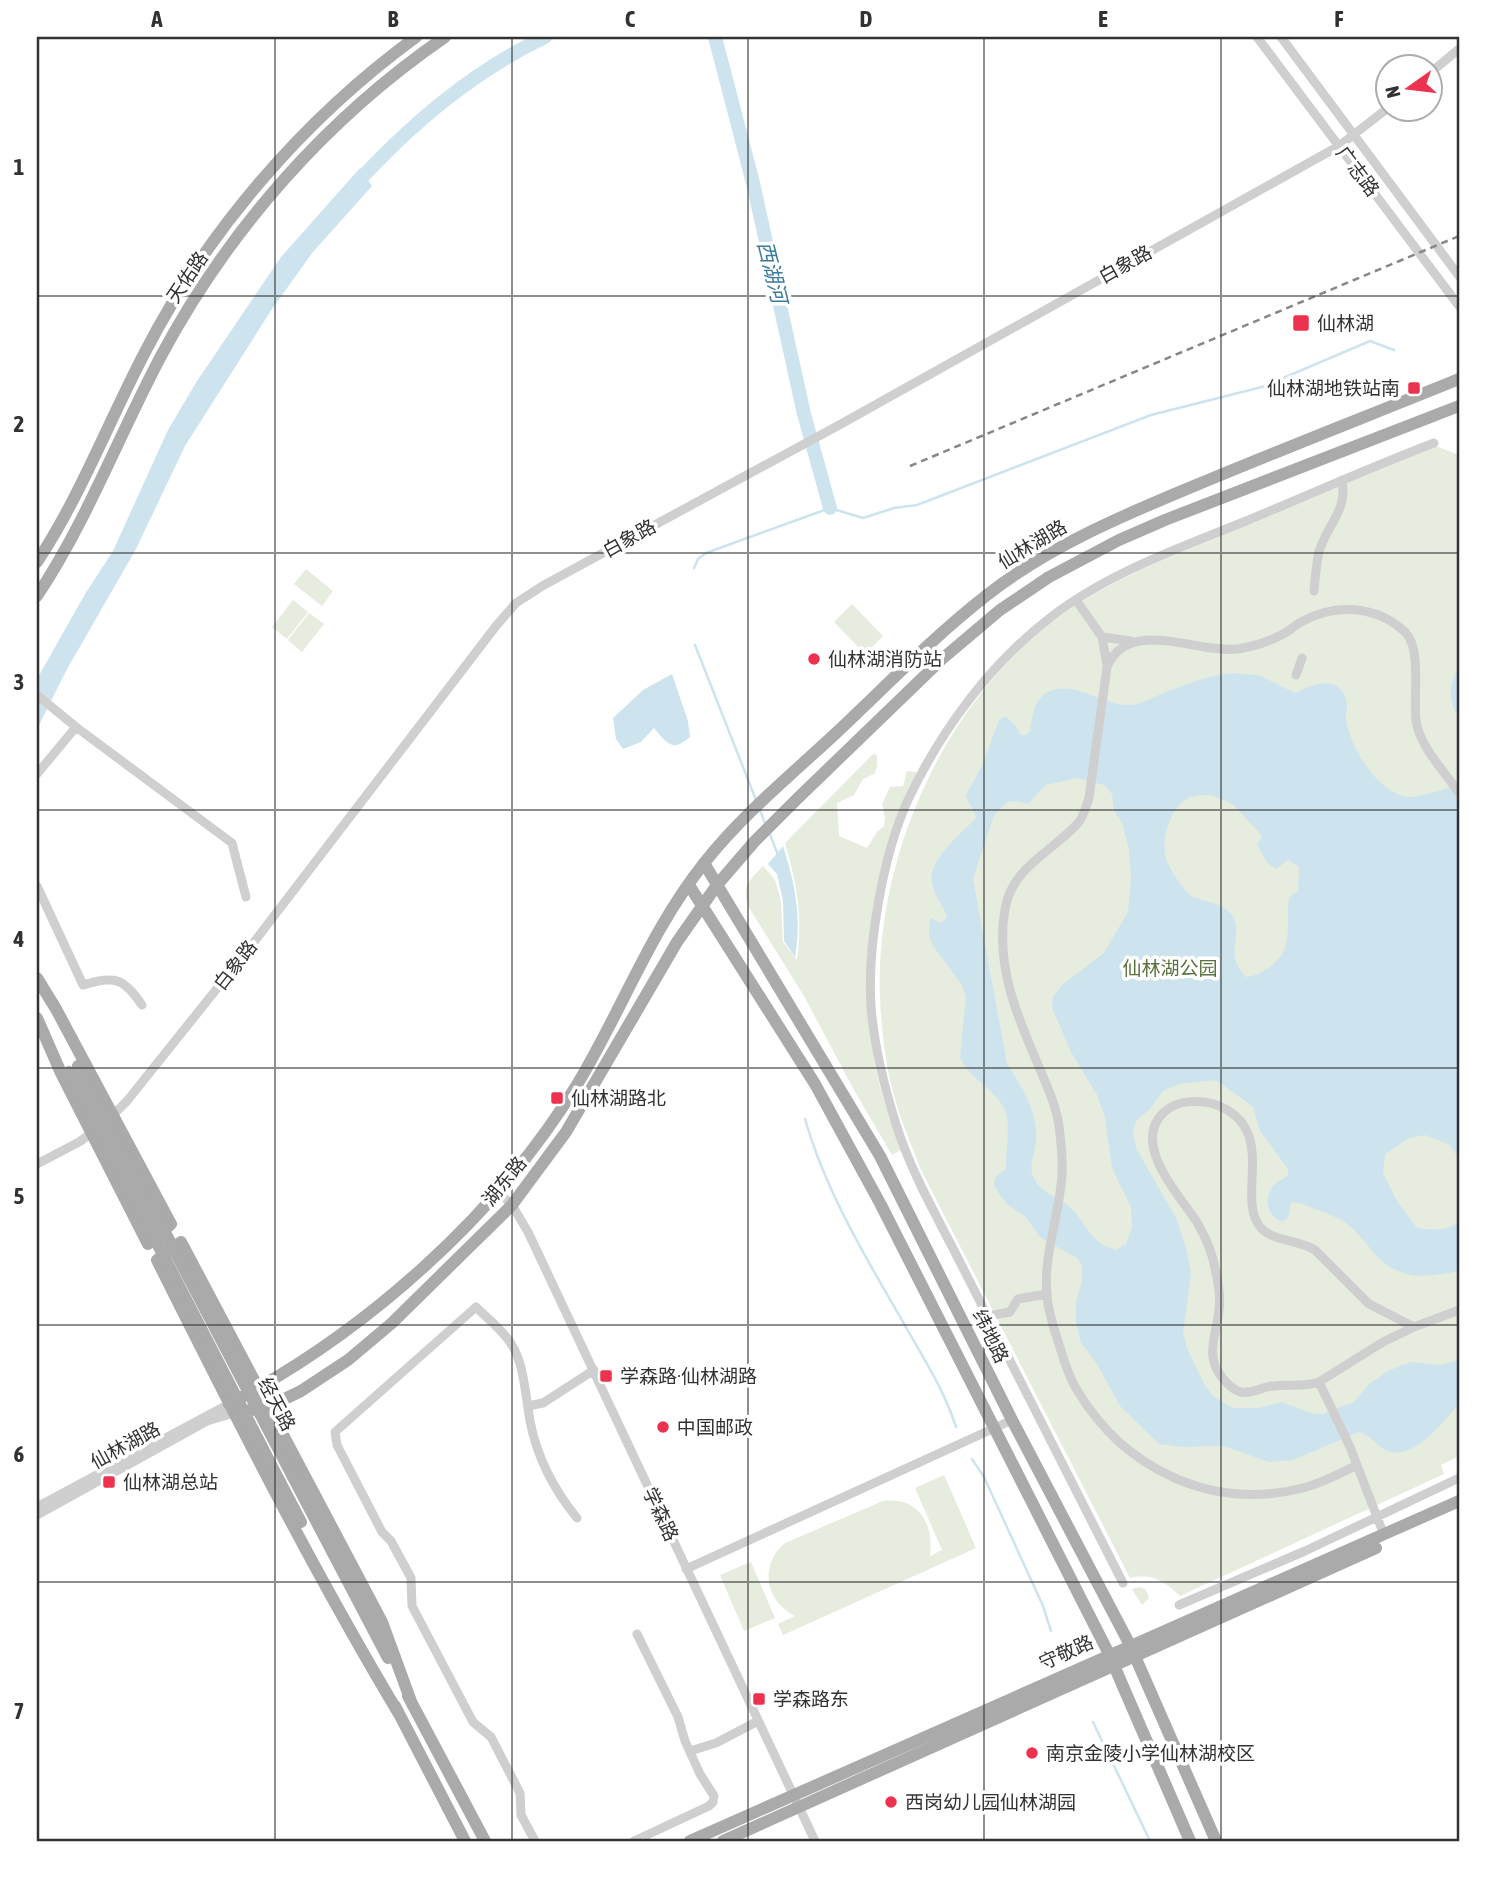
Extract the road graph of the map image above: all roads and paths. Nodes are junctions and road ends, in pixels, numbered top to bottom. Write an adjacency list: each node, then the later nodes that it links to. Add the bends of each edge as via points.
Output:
1 (416, 37): 17 (main road, 天佑路, via 321,120 221,231 185,281 145,352 75,496)
2 (445, 37): 20 (main road, 天佑路, via 381,85 323,139 235,240 183,317 59,563)
3 (1257, 37): 9 (street, 广志路)
4 (1281, 37): 8 (street, 广志路)
5 (1459, 49): 6 (street)
6 (1444, 61)
7 (1374, 119): 8 (street, 白象路)
8 (1354, 135): 9 (street, 白象路); 10 (street, 广志路)
9 (1339, 146): 11 (street, 广志路); 43 (street, 白象路, via 516,603 251,946)
10 (1459, 276)
11 (1459, 306)
12 (1459, 379): 16 (main road, 仙林湖路, via 1136,509)
13 (1459, 405): 18 (main road, 仙林湖路, via 1165,520)
14 (1434, 443): 15 (street)
15 (1342, 481): 19 (street, via 1343,504 1319,553); 21 (street, via 1173,551)
16 (1067, 545): 18 (main road); 31 (main road, 仙林湖路, via 987,594 768,796)
17 (37, 562)
18 (1075, 562): 33 (main road, 仙林湖路, via 1000,610 942,659 754,842)
19 (1314, 591)
20 (37, 596)
21 (1076, 600): 22 (street); 52 (street, via 1011,654 962,709 908,800 878,907 871,1003 886,1088 912,1164)
22 (1102, 637): 23 (street); 25 (street)
23 (1134, 641): 25 (street, via 1116,651); 30 (street, via 1241,649 1282,635 1315,615 1369,610 1408,635 1414,656 1416,722)
24 (1302, 658): 26 (street)
25 (1107, 667): 50 (street, via 1089,797 1080,820 1023,870 1005,905 1008,988 1059,1124 1062,1154)
26 (1296, 675)
27 (37, 695): 28 (street)
28 (76, 727): 29 (street); 35 (street, via 232,843)
29 (37, 774)
30 (1459, 793)
31 (704, 863): 32 (main road, 湖东路); 33 (main road, 纬地路)
32 (689, 885): 36 (main road, 纬地路); 46 (main road, 湖东路, via 648,948 577,1084)
33 (717, 885): 36 (main road, 湖东路); 60 (main road, 纬地路, via 880,1156)
34 (37, 886): 39 (street, via 83,985 100,979 118,980 131,988)
35 (246, 897)
36 (702, 905): 47 (main road, 湖东路, via 566,1132); 61 (main road, 纬地路, via 839,1126)
37 (37, 978): 43 (main road)
38 (37, 984): 42 (main road, 经天路)
39 (142, 1005)
40 (37, 1010): 42 (main road, 经天路)
41 (37, 1018): 44 (main road)
42 (73, 1069): 63 (main road, 经天路, bridge)
43 (113, 1115): 44 (street, 白象路); 48 (main road, via 171,1224)
44 (92, 1134): 45 (street, 白象路); 48 (main road, via 148,1244)
45 (37, 1164)
46 (498, 1192): 47 (street, 学森路); 56 (main road, 湖东路, via 428,1262 340,1336)
47 (512, 1205): 54 (street, 学森路); 58 (main road, 湖东路, via 348,1360)
48 (159, 1233): 49 (main road)
49 (169, 1251): 56 (main road, via 181,1241); 59 (main road, via 157,1260)
50 (1047, 1294): 52 (street, via 1018,1298 1010,1312); 62 (street, via 1060,1350 1076,1390 1117,1441 1153,1468 1200,1488 1264,1493 1315,1485)
51 (1459, 1310): 53 (street)
52 (987, 1315): 73 (street)
53 (1414, 1327): 55 (street); 55 (street, via 1370,1304 1315,1250 1261,1228 1253,1200 1251,1145 1243,1125 1232,1115 1209,1103 1188,1102 1168,1108 1156,1123 1152,1146 1162,1171 1211,1250 1220,1307 1212,1341 1218,1372 1231,1387 1245,1392)
54 (593, 1370): 57 (street, via 543,1403); 72 (street, 学森路)
55 (1320, 1382): 62 (street)
56 (258, 1388): 58 (main road); 59 (main road, 湖东路)
57 (528, 1406): 70 (street, via 550,1480); 86 (street, via 515,1349 477,1307 335,1432 337,1446 411,1578 412,1606 473,1722 491,1737 520,1793 521,1815)
58 (268, 1407): 59 (main road, 湖东路); 78 (main road, via 382,1622)
59 (231, 1408): 66 (street, 仙林湖路); 68 (street, 仙林湖路); 79 (main road)
60 (1012, 1420): 61 (street); 76 (main road, 纬地路)
61 (994, 1429): 72 (street); 77 (main road, 纬地路)
62 (1357, 1465): 69 (street)
63 (286, 1478): 78 (main road, 经天路); 79 (main road, 经天路)
64 (1459, 1478): 69 (street)
65 (1459, 1502): 71 (main road, 守敬路)
66 (37, 1507)
67 (1459, 1511): 76 (main road, 守敬路)
68 (37, 1515)
69 (1377, 1516): 71 (street); 74 (street)
70 (577, 1518)
71 (1384, 1535): 76 (main road, 守敬路)
72 (686, 1570): 80 (street, 学森路)
73 (1123, 1583)
74 (1179, 1605)
75 (636, 1634): 81 (street)
76 (1133, 1651): 77 (main road, 守敬路); 92 (main road, 纬地路)
77 (1112, 1660): 82 (main road, 守敬路); 83 (main road, 守敬路); 91 (main road, 纬地路)
78 (412, 1704): 85 (main road, 经天路)
79 (399, 1714): 84 (main road, 经天路)
80 (758, 1721): 81 (street); 82 (street, 学森路)
81 (690, 1751): 87 (street, via 713,1802)
82 (793, 1794): 83 (street, 学森路); 88 (main road, 守敬路)
83 (799, 1807): 89 (main road, 守敬路); 90 (street, 学森路)
84 (465, 1841)
85 (485, 1841)
86 (536, 1841)
87 (634, 1841)
88 (690, 1841)
89 (723, 1841)
90 (815, 1841)
91 (1190, 1841)
92 (1216, 1841)

